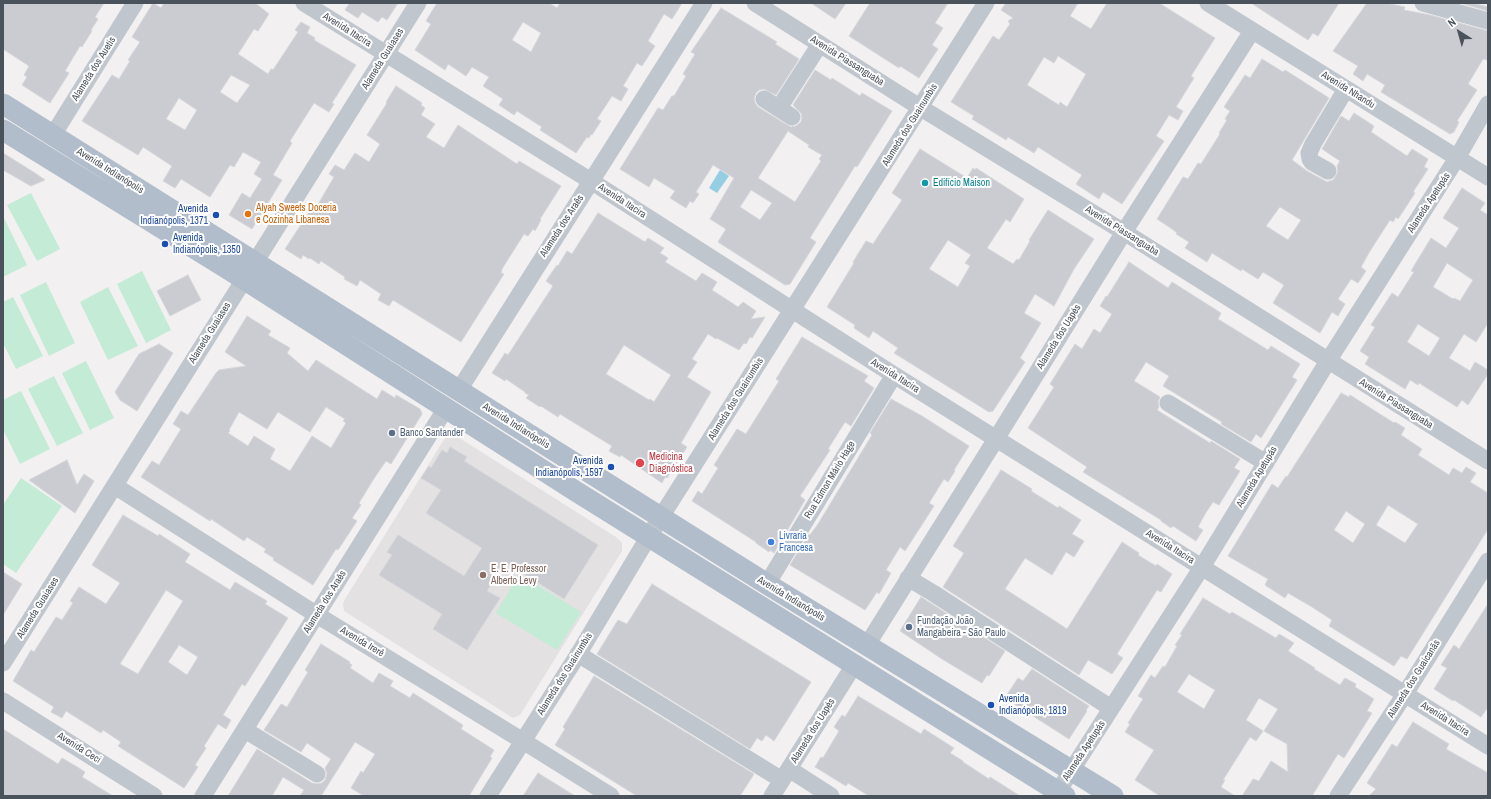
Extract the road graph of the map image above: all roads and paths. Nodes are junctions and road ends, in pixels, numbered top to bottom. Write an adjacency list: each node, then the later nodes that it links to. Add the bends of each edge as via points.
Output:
1 (134, 3): 19 (street, Alameda dos Auetis)
2 (304, 3): 12 (street, Avenida Itacira)
3 (418, 3): 12 (street, Alameda Guaiases)
4 (704, 3): 23 (street, Alameda dos Araês)
5 (755, 3): 11 (street, Avenida Piassanguaba)
6 (986, 3): 17 (street, Alameda dos Guainumbis)
7 (1208, 3): 10 (street, Avenida Nhandu)
8 (1422, 3): 9 (street)
9 (1488, 21)
10 (1252, 31): 13 (street, Avenida Nhandu); 24 (street, Alameda dos Uapés)
11 (820, 44): 14 (street, via 786,112); 17 (street, Avenida Piassanguaba)
12 (385, 54): 23 (street, Avenida Itacira); 25 (street, Alameda Guaiases)
13 (1346, 89): 20 (street, Avenida Nhandu); 21 (street, via 1309,153 1312,162)
14 (764, 99)
15 (3, 104): 19 (main road, Avenida Indianópolis)
16 (1488, 104): 20 (street, Alameda Apetupás)
17 (921, 108): 24 (street, Avenida Piassanguaba); 26 (street, Alameda dos Guainumbis)
18 (3, 130): 25 (main road, Avenida Indianópolis)
19 (53, 135): 25 (main road, Avenida Indianópolis)
20 (1458, 158): 22 (street, Avenida Nhandu); 27 (street, Alameda Apetupás)
21 (1328, 171)
22 (1488, 177)
23 (591, 181): 26 (street, Avenida Itacira); 29 (street, Alameda dos Araês)
24 (1124, 232): 27 (street, Avenida Piassanguaba); 32 (street, Alameda dos Uapés)
25 (249, 271): 29 (main road, Avenida Indianópolis); 31 (main road, Avenida Indianópolis); 35 (street, Alameda Guaiases)
26 (792, 310): 28 (street, Avenida Itacira); 36 (street, Alameda dos Guainumbis)
27 (1328, 361): 33 (street, Avenida Piassanguaba); 34 (street, Alameda Apetupás)
28 (894, 375): 32 (street, Avenida Itacira); 41 (street, Rua Edmon Mário Hage)
29 (459, 390): 36 (main road, Avenida Indianópolis)
30 (1168, 403): 34 (street)
31 (446, 408): 37 (main road, Avenida Indianópolis); 42 (street, Alameda dos Araês)
32 (996, 439): 39 (street, Avenida Itacira); 40 (street, Alameda dos Uapés)
33 (1488, 461)
34 (1266, 463): 39 (street, Alameda Apetupás)
35 (115, 486): 42 (street, Avenida Irerê); 45 (street, Alameda Guaiases)
36 (662, 518): 37 (street, Alameda dos Guainumbis); 41 (main road, Avenida Indianópolis)
37 (649, 536): 44 (street, Alameda dos Guainumbis); 46 (main road, Avenida Indianópolis)
38 (1488, 561): 47 (street, Alameda dos Guaicanãs)
39 (1202, 567): 47 (street, Avenida Itacira); 49 (street, Alameda Apetupás)
40 (908, 578): 43 (street, Alameda dos Uapés); 49 (street)
41 (767, 584): 43 (main road, Avenida Indianópolis)
42 (317, 615): 50 (street, Alameda dos Araês); 51 (street, Avenida Irerê)
43 (867, 645): 53 (main road, Avenida Indianópolis)
44 (578, 654): 51 (street, Alameda dos Guainumbis); 55 (street)
45 (3, 664)
46 (854, 665): 55 (street, Alameda dos Uapés); 56 (main road, Avenida Indianópolis)
47 (1405, 694): 52 (street, Avenida Itacira); 64 (street, Alameda dos Guaicanãs)
48 (3, 700): 57 (street, Avenida Ceci)
49 (1112, 708): 53 (street, Alameda Apetupás)
50 (245, 730): 54 (street); 58 (street, Alameda dos Araês)
51 (523, 740): 59 (street, Alameda dos Guainumbis); 60 (street, Avenida Irerê)
52 (1488, 746)
53 (1072, 770): 56 (street, Alameda Apetupás); 63 (main road, Avenida Indianópolis)
54 (317, 774)
55 (786, 774): 61 (street, Alameda dos Uapés); 62 (street)
56 (1059, 795)
57 (154, 796)
58 (203, 796)
59 (488, 796)
60 (611, 796)
61 (772, 796)
62 (831, 796)
63 (1114, 796)
64 (1338, 796)

